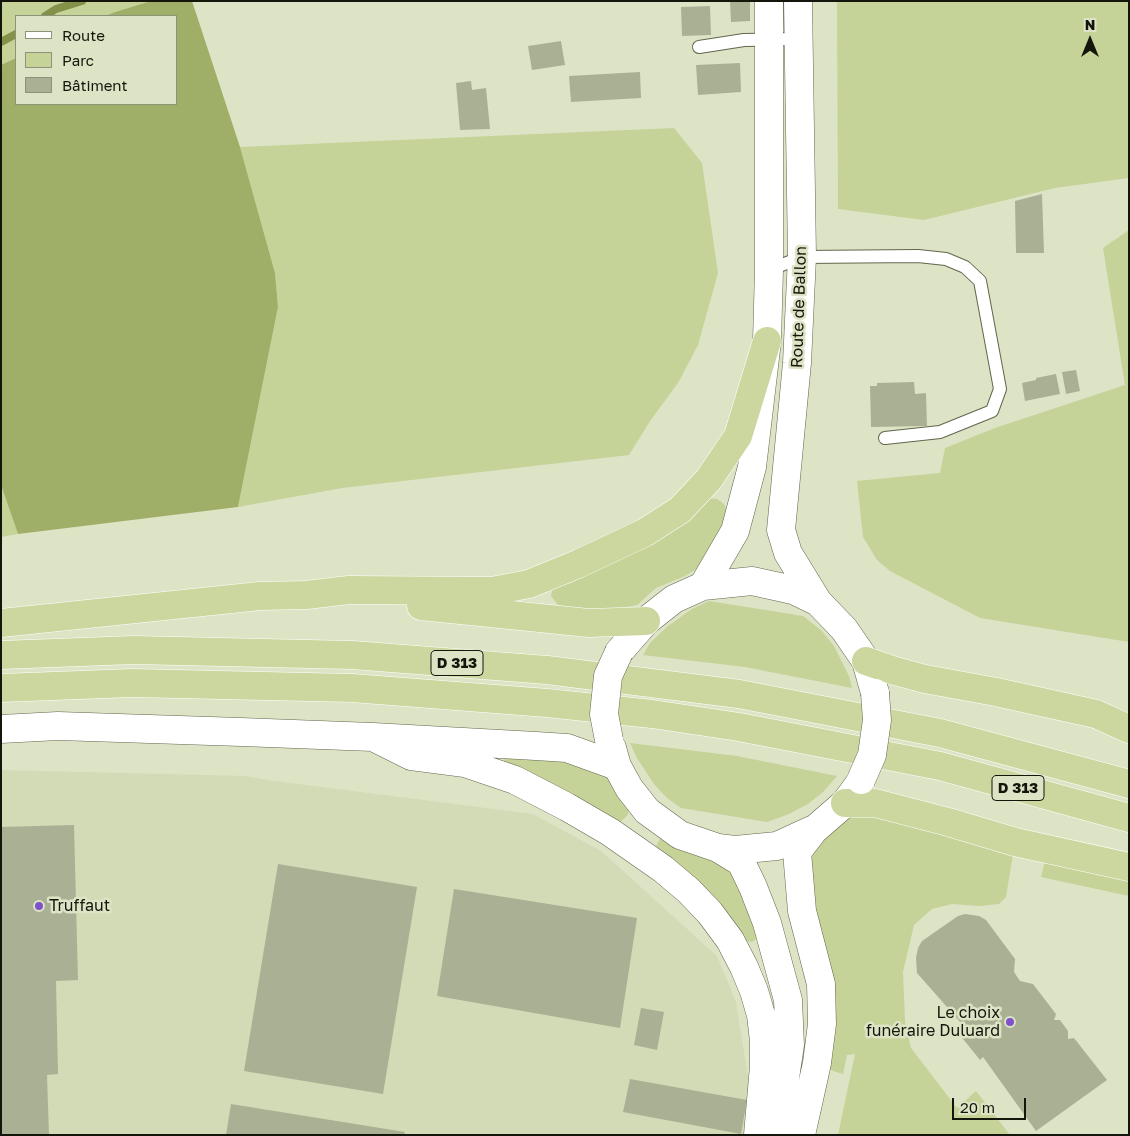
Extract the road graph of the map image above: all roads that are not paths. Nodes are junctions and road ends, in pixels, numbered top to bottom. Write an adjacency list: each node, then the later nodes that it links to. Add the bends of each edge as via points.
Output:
1 (769, 1): 3 (main road, Route de Ballon)
2 (798, 1): 4 (main road, Route de Ballon)
3 (769, 39): 4 (lane); 5 (lane); 7 (main road, Route de Ballon)
4 (798, 39): 6 (main road, Route de Ballon)
5 (700, 47)
6 (802, 257): 7 (lane); 9 (lane, via 918,256 946,259 965,267 980,281 1000,389 992,411 940,432); 12 (main road, Route de Ballon, via 797,363 781,530 788,553)
7 (769, 270): 8 (main road, Route de Ballon)
8 (768, 341): 10 (main road, Route de Ballon, via 752,467 735,531); 11 (highway, via 738,436 708,479 680,510 644,533 529,584 492,592 349,590)
9 (885, 438)
10 (703, 586): 12 (main road, via 752,581 793,590); 13 (main road, via 674,599)
11 (306, 595): 13 (highway, via 589,623); 14 (highway, via 250,597)
12 (818, 602): 16 (main road, via 844,629)
13 (646, 621): 21 (main road, bridge, via 619,652 608,676 604,714)
14 (1, 622)
15 (1, 655): 22 (highway, D 313, via 134,650 352,655 547,670 739,694 925,730)
16 (866, 660): 19 (highway, via 925,679 1096,714); 23 (main road, bridge, via 875,693 877,720 872,755 861,780)
17 (1, 688): 24 (highway, D 313, via 132,683 352,688 652,714 739,727 940,766)
18 (1, 729): 20 (main road, via 58,726)
19 (1129, 729)
20 (373, 736): 21 (main road); 28 (main road, via 411,756 465,763 515,780 610,832 689,891 730,940 754,991 761,1015 764,1066)
21 (613, 753): 26 (main road, via 629,788 647,810 680,835)
22 (1129, 784)
23 (845, 803): 25 (main road); 27 (highway, via 875,803 1015,842)
24 (1129, 818)
25 (814, 830): 26 (main road, via 776,846 735,850); 30 (main road, via 797,852 802,911 821,984 822,1024)
26 (718, 848): 29 (main road, via 741,862 753,887 768,923 788,1000 790,1046)
27 (1129, 867)
28 (758, 1135)
29 (774, 1135)
30 (801, 1135)

